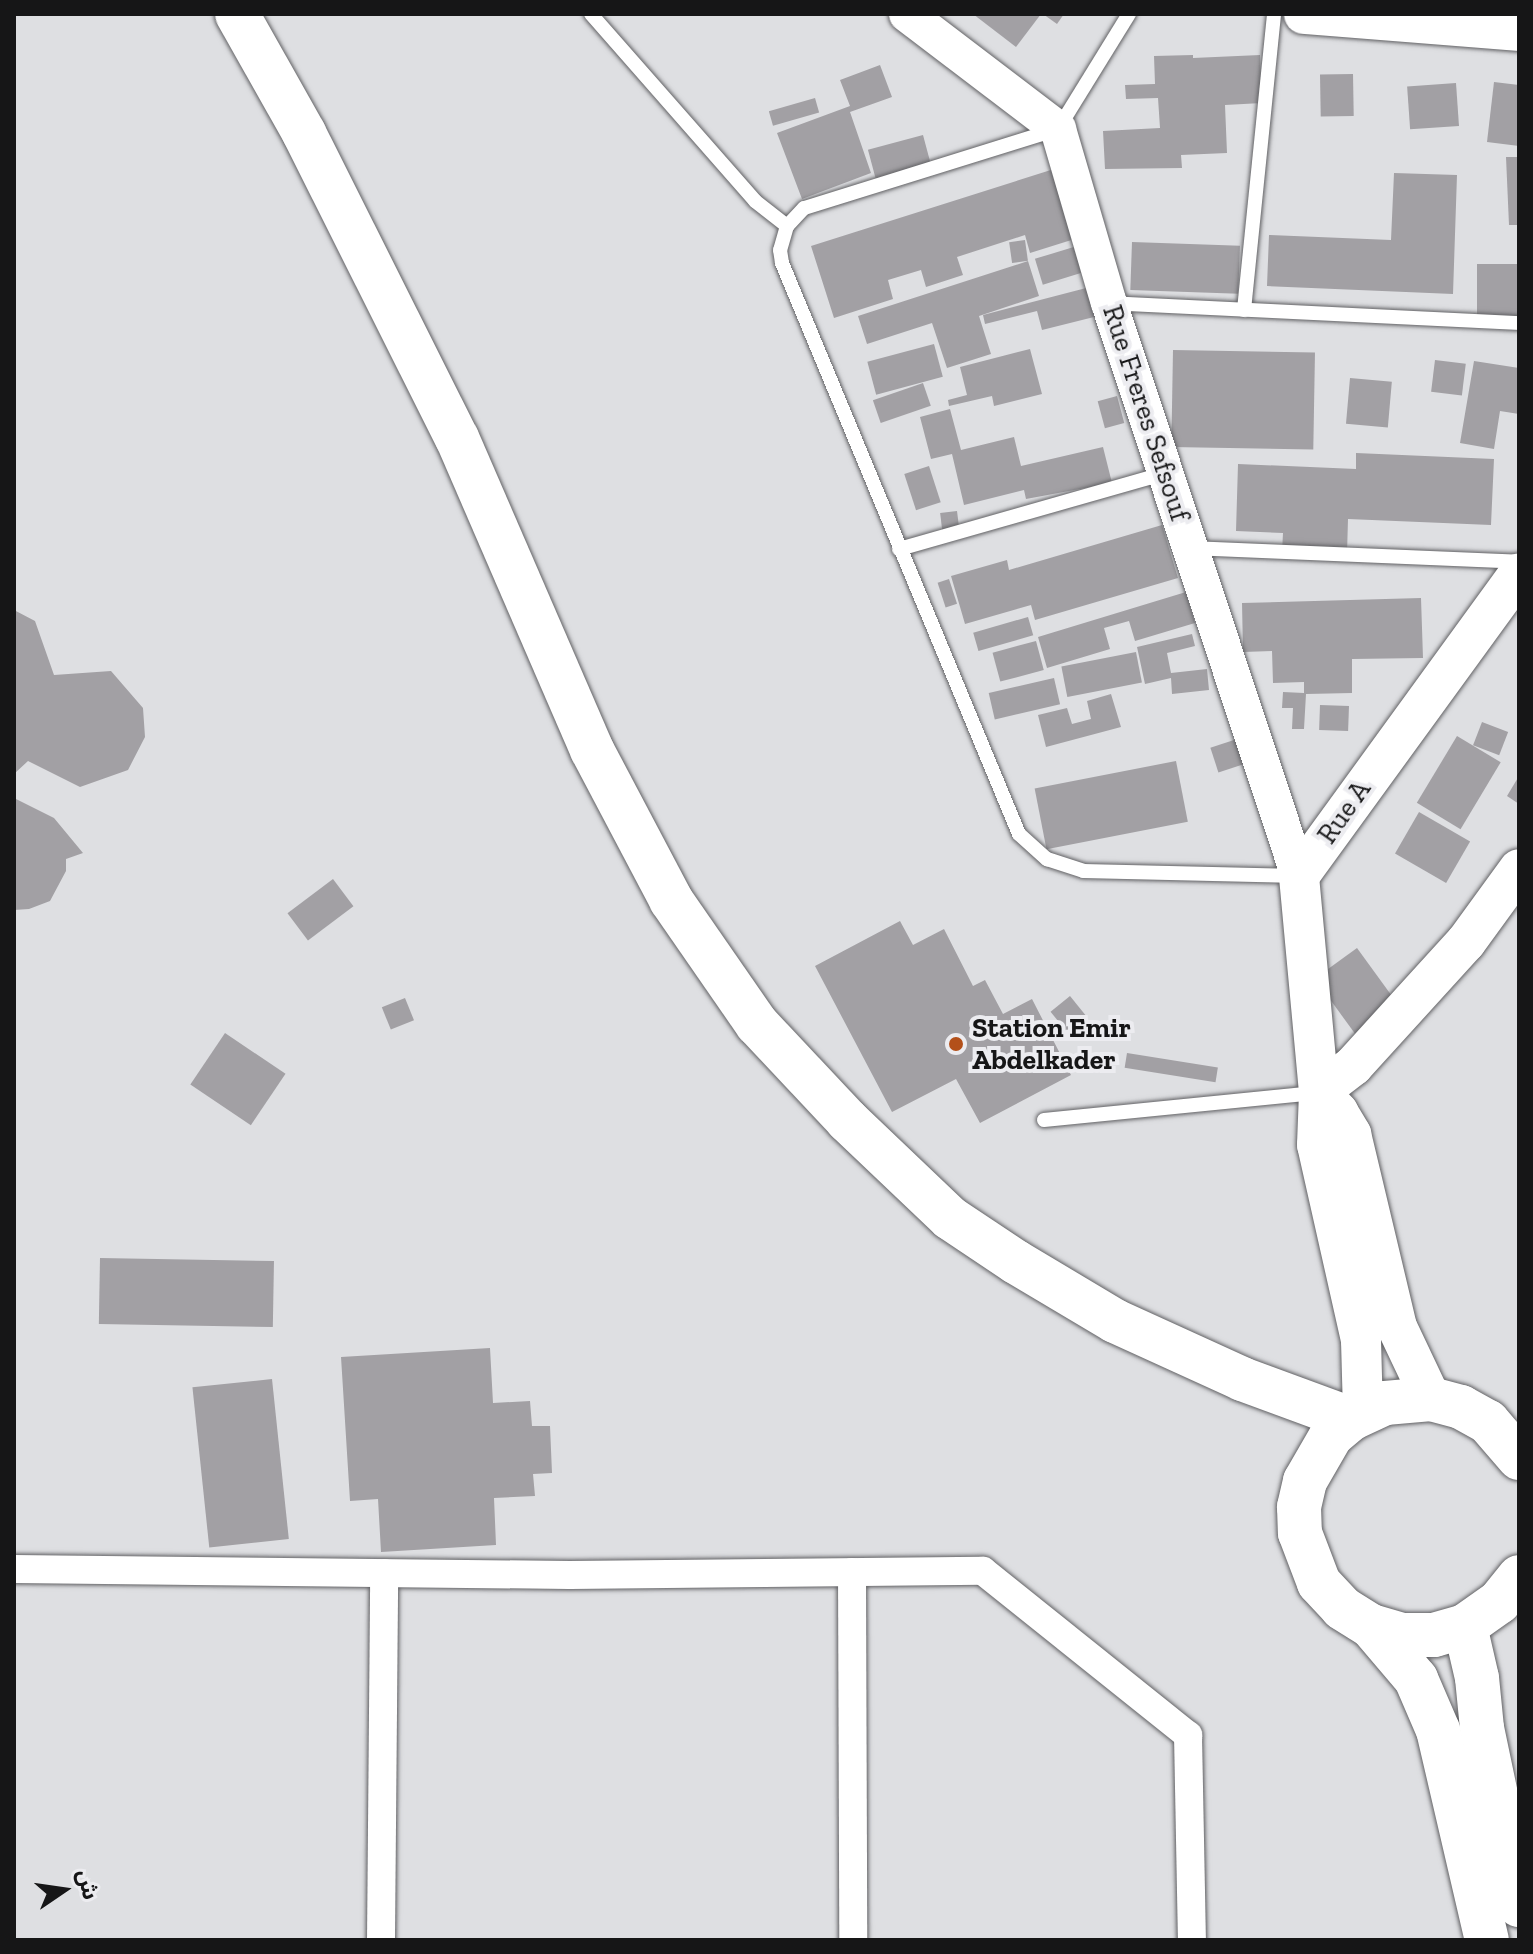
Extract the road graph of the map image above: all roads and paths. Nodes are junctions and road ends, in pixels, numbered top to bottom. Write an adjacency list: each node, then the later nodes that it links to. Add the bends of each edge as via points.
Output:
1 (237, 14): 23 (main road, via 304,133 457,438 592,750 671,900 757,1024 950,1218 1016,1262 1075,1300 1242,1379)
2 (591, 14): 9 (lane, via 755,201)
3 (907, 14): 8 (street)
4 (1129, 14): 8 (lane)
5 (1274, 14): 11 (lane)
6 (1304, 14): 7 (main road)
7 (1519, 31)
8 (1058, 129): 9 (lane, via 816,203); 10 (street, Rue Freres Sefsouf)
9 (787, 226): 15 (lane, via 782,263)
10 (1109, 303): 11 (lane); 13 (street, Rue Freres Sefsouf)
11 (1244, 310): 12 (lane)
12 (1519, 323)
13 (1165, 473): 14 (street, Rue Freres Sefsouf); 15 (lane)
14 (1191, 548): 16 (lane); 19 (street, Rue Freres Sefsouf)
15 (899, 549): 19 (lane, via 1011,817 1032,848 1064,867 1083,871)
16 (1519, 562)
17 (1519, 573): 19 (main road, Rue A)
18 (1519, 869): 20 (main road, via 1466,942 1353,1066)
19 (1299, 876): 20 (main road)
20 (1319, 1092): 21 (lane); 22 (main road, via 1351,1134 1397,1327); 23 (main road, via 1317,1145 1361,1340)
21 (1044, 1120)
22 (1431, 1399): 23 (main road, via 1407,1398); 24 (main road, via 1488,1422)
23 (1357, 1415): 30 (main road, via 1331,1436 1305,1481 1300,1533 1319,1583 1342,1608)
24 (1516, 1449)
25 (14, 1569): 27 (street)
26 (852, 1572): 27 (street); 34 (street); 35 (street, via 983,1571 1188,1735)
27 (384, 1573): 33 (street)
28 (1519, 1577): 29 (main road)
29 (1488, 1620): 30 (main road, via 1434,1635 1402,1635); 31 (main road)
30 (1371, 1626): 36 (main road, via 1416,1679 1438,1730)
31 (1510, 1827): 32 (main road)
32 (1519, 1905)
33 (381, 1940)
34 (853, 1940)
35 (1192, 1940)
36 (1487, 1940)

